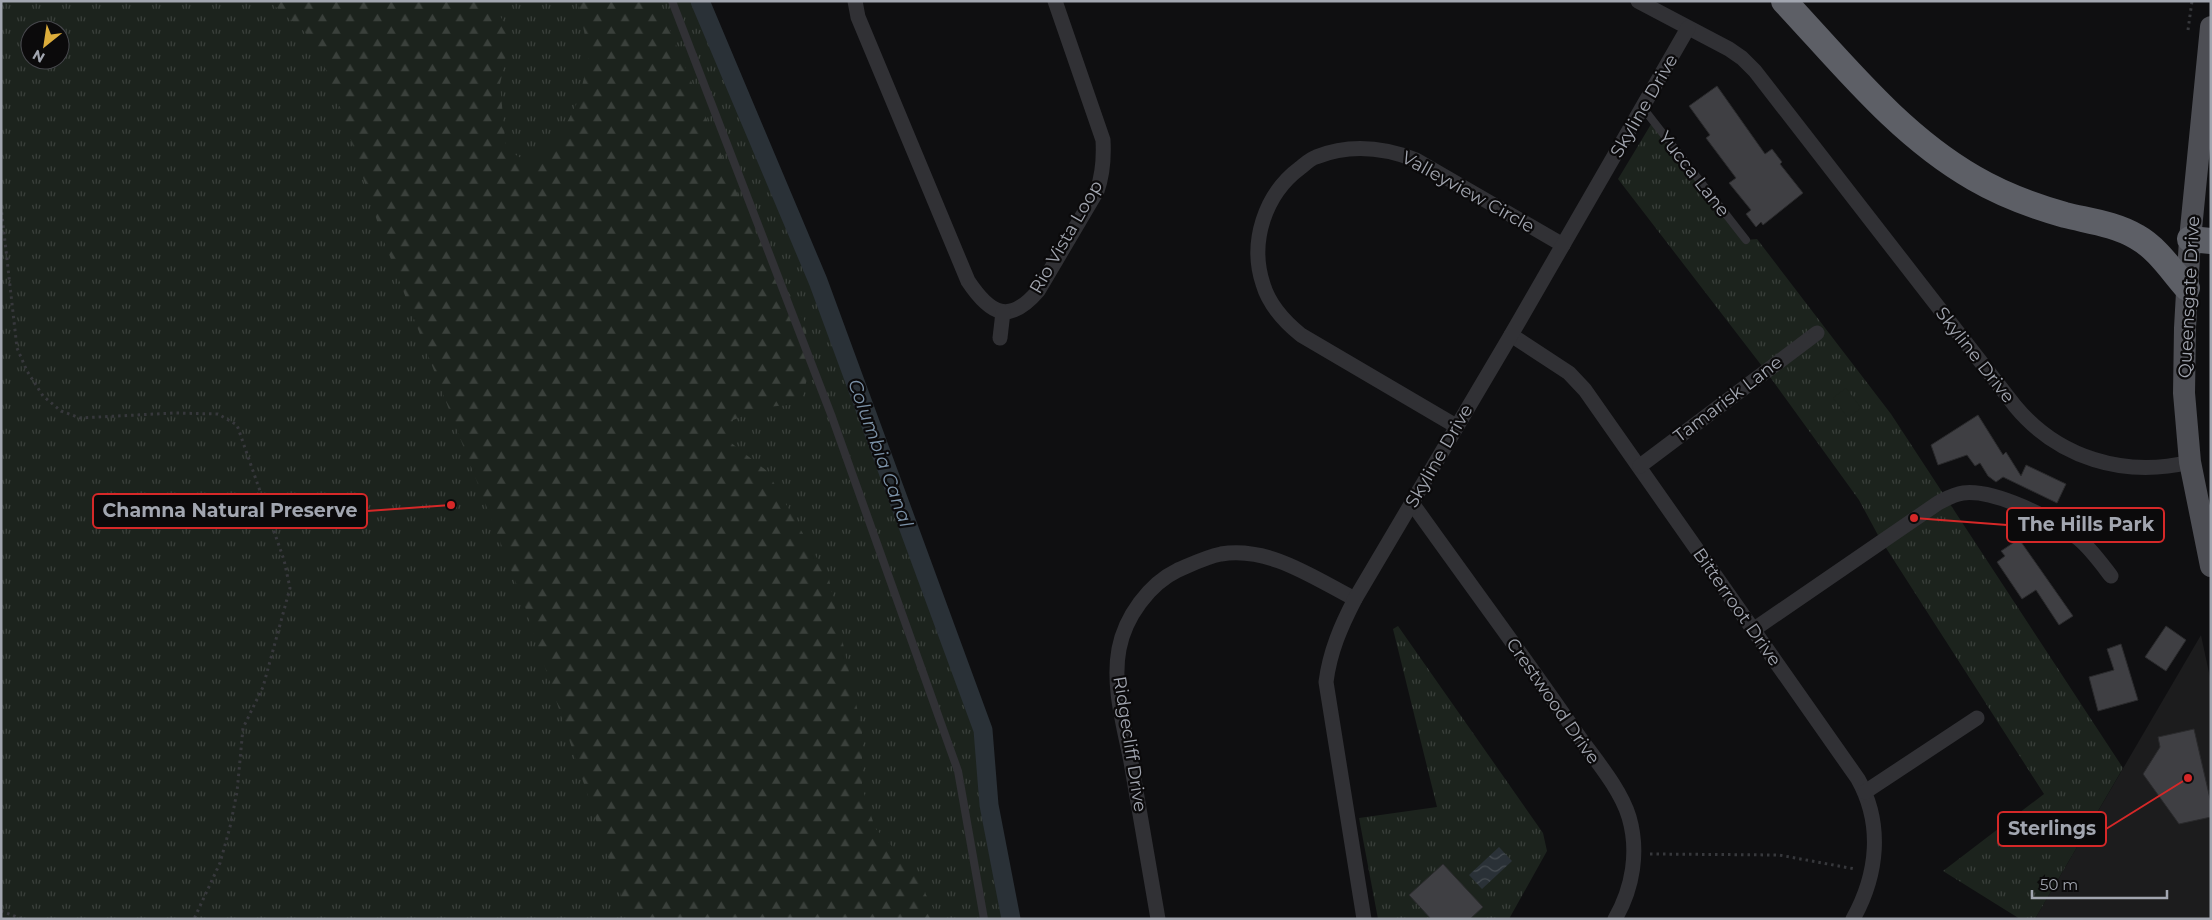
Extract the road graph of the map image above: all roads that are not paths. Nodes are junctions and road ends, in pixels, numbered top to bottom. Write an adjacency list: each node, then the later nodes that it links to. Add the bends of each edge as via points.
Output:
1 (672, 1): 27 (lane, via 832,417 958,771)
2 (855, 1): 13 (street, via 858,17 968,281 988,306)
3 (1055, 1): 13 (street, Rio Vista Loop, via 1103,140 1101,180 1038,291 1018,310)
4 (1638, 1): 7 (street, Skyline Drive)
5 (1784, 1): 12 (highway, via 1888,110 1940,156 1975,179 2015,198 2065,215 2116,227 2138,237)
6 (2211, 27): 10 (main road, Queensgate Drive)
7 (1688, 28): 8 (street, Skyline Drive); 18 (street, Skyline Drive, via 1729,49 1755,71 2015,406 2040,433 2071,451 2128,467 2156,468)
8 (1643, 108): 9 (lane, Yucca Lane); 11 (street, Skyline Drive)
9 (1746, 240)
10 (2200, 240): 12 (main road, Queensgate Drive)
11 (1562, 245): 15 (street, Skyline Drive); 17 (street, Valleyview Circle, via 1416,160 1395,152 1370,148 1343,150 1314,158 1290,175 1276,193 1264,216 1258,239 1259,263 1263,284 1286,322 1301,335)
12 (2187, 288): 18 (main road, Queensgate Drive, via 2184,392)
13 (1003, 312): 16 (street)
14 (1817, 333): 19 (street, Tamarisk Lane)
15 (1511, 335): 17 (street, Skyline Drive); 19 (street, Bitterroot Drive, via 1569,372)
16 (1000, 338)
17 (1456, 426): 20 (street, Skyline Drive)
18 (2190, 462): 21 (main road, Queensgate Drive)
19 (1640, 466): 24 (street, Bitterroot Drive)
20 (1412, 503): 23 (street, Skyline Drive); 30 (street, Crestwood Drive, via 1622,800 1633,835 1634,854 1627,893)
21 (2211, 566)
22 (2111, 576): 24 (street, via 2079,539 2061,526 1990,495 1962,493 1938,503)
23 (1355, 599): 28 (street, Ridgecliff Drive, via 1264,556 1222,554 1204,558 1165,577 1150,590 1135,611 1119,650 1118,696); 29 (street, Skyline Drive, via 1339,630 1326,682)
24 (1753, 630): 26 (street, Bitterroot Drive)
25 (1977, 718): 26 (street)
26 (1865, 792): 31 (street, Bitterroot Drive, via 1874,822 1876,846 1868,889)
27 (984, 919)
28 (1158, 919)
29 (1364, 919)
30 (1616, 919)
31 (1854, 919)

